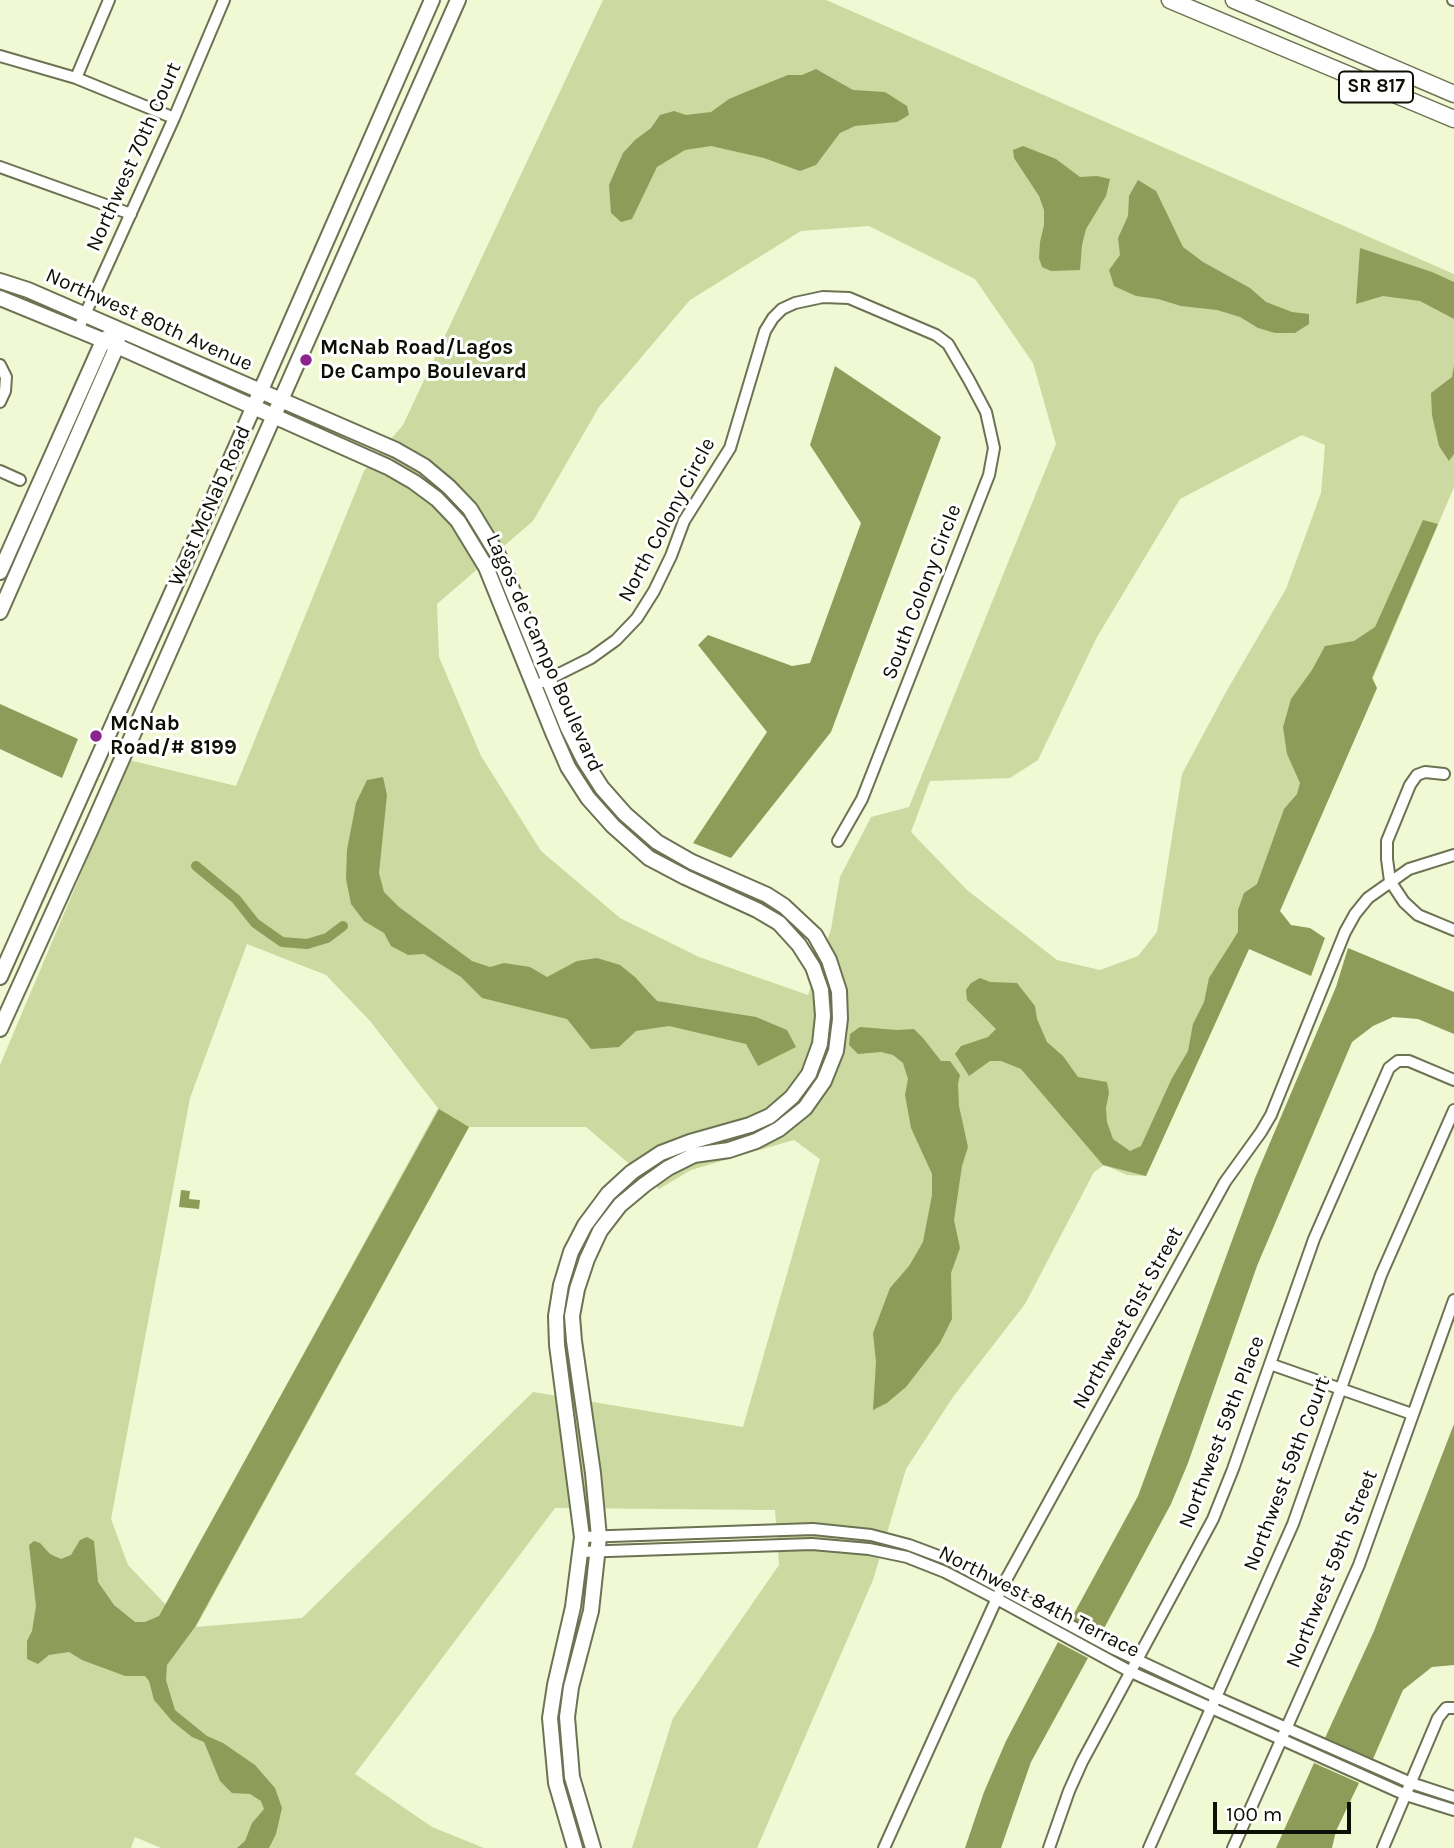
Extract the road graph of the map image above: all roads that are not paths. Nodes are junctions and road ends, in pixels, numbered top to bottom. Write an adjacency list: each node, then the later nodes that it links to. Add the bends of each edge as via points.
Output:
1 (109, 0): 12 (street)
2 (224, 0): 14 (street, Northwest 70th Court)
3 (432, 0): 17 (street, West McNab Road)
4 (458, 0): 19 (street, West McNab Road)
5 (1170, 0): 8 (main road, SR 817)
6 (1234, 0): 7 (main road, SR 817)
7 (1253, 4): 8 (main road, via 1241,13); 10 (main road, SR 817)
8 (1193, 9): 9 (main road, SR 817)
9 (1298, 54): 10 (main road, via 1317,47); 15 (main road, SR 817)
10 (1361, 54): 13 (main road, SR 817)
11 (0, 56): 12 (street)
12 (76, 78): 14 (street)
13 (1454, 94)
14 (174, 118): 18 (street, Northwest 70th Court)
15 (1454, 120)
16 (0, 167): 18 (street)
17 (354, 178): 19 (street, via 358,194 342,229); 29 (street, West McNab Road)
18 (131, 214): 22 (street, Northwest 70th Court)
19 (352, 239): 30 (street, West McNab Road)
20 (0, 281): 22 (street, Northwest 80th Avenue)
21 (0, 298): 23 (street, Northwest 80th Avenue)
22 (84, 315): 23 (street, Northwest 70th Court); 24 (street, Northwest 80th Avenue)
23 (78, 330): 25 (street, Northwest 80th Avenue)
24 (118, 330): 25 (street); 26 (street); 29 (street, Northwest 80th Avenue)
25 (103, 341): 26 (street, Northwest 80th Avenue); 36 (street)
26 (117, 346): 32 (street, Northwest 80th Avenue); 38 (street)
27 (955, 355): 40 (street, North Colony Circle, via 936,335 849,298 822,297 782,309 765,331 730,447 684,521 671,556 637,618 591,658); 43 (street, South Colony Circle, via 986,412 994,449 989,475 862,799)
28 (0, 365): 31 (street, via 6,377)
29 (259, 392): 30 (street, Northwest 80th Avenue); 32 (street, West McNab Road)
30 (281, 400): 33 (street, West McNab Road); 37 (street, Lagos de Campo Boulevard, via 396,450 449,487 485,531)
31 (0, 402)
32 (253, 407): 33 (street, Northwest 80th Avenue); 49 (street, West McNab Road)
33 (273, 415): 39 (street, Lagos de Campo Boulevard, via 388,467 437,499 473,544); 50 (street, West McNab Road)
34 (0, 471): 35 (street)
35 (20, 480)
36 (0, 572)
37 (522, 610): 39 (street); 40 (street, Lagos de Campo Boulevard)
38 (0, 612)
39 (506, 617): 41 (street, Lagos de Campo Boulevard)
40 (548, 679): 41 (street, North Colony Circle); 46 (street, Lagos de Campo Boulevard, via 584,760 625,814 657,842)
41 (534, 687): 48 (street, Lagos de Campo Boulevard, via 568,767 613,827 649,858 757,910)
42 (1444, 774): 45 (street, via 1425,772 1410,785 1387,841)
43 (838, 841)
44 (1454, 855): 45 (street, Northwest 61st Street, via 1409,869)
45 (1390, 881): 47 (street, via 1419,915); 60 (street, Northwest 61st Street, via 1354,914 1271,1115 1225,1182)
46 (784, 906): 48 (street); 58 (street, Lagos de Campo Boulevard, via 815,935 839,992 836,1051 824,1080 805,1108 779,1129 729,1150 694,1155 644,1185 600,1231 577,1289 574,1341)
47 (1454, 930)
48 (786, 931): 57 (street, Lagos de Campo Boulevard, via 813,967 821,990 820,1044 809,1074 770,1116 661,1153 632,1172 585,1224 571,1252 556,1316 557,1345)
49 (0, 977)
50 (0, 1029)
51 (1454, 1080): 54 (street, Northwest 59th Place, via 1409,1061 1398,1061 1389,1068 1314,1240)
52 (1454, 1110): 55 (street, Northwest 59th Court, via 1381,1275)
53 (1454, 1300): 56 (street, Northwest 59th Street)
54 (1270, 1364): 55 (street); 62 (street, Northwest 59th Place, via 1213,1519)
55 (1341, 1389): 56 (street); 64 (street, Northwest 59th Court, via 1293,1524)
56 (1412, 1414): 66 (street, Northwest 59th Street, via 1359,1565)
57 (582, 1537): 58 (street, Northwest 84th Terrace); 59 (street, Lagos de Campo Boulevard)
58 (598, 1544): 59 (street, Northwest 84th Terrace); 60 (street, Northwest 84th Terrace, via 813,1529 871,1535 949,1560); 61 (street, Northwest 84th Terrace, via 812,1544 869,1549 907,1557); 73 (street, Lagos de Campo Boulevard, via 591,1611 567,1717 572,1777)
59 (580, 1552): 72 (street, Lagos de Campo Boulevard, via 550,1718 556,1783)
60 (1002, 1587): 61 (street, Northwest 61st Street); 62 (street, Northwest 84th Terrace)
61 (996, 1599): 63 (street, Northwest 84th Terrace); 74 (street, Northwest 61st Street)
62 (1138, 1660): 63 (street, Northwest 59th Place); 64 (street, Northwest 84th Terrace)
63 (1131, 1672): 64 (street, Northwest 84th Terrace); 75 (street, Northwest 59th Place, via 1082,1762)
64 (1214, 1702): 66 (street, Northwest 84th Terrace); 67 (street, Northwest 84th Terrace); 76 (street, Northwest 59th Court)
65 (1450, 1708): 68 (street, via 1438,1718)
66 (1287, 1729): 67 (street, Northwest 59th Street); 68 (street, Northwest 84th Terrace)
67 (1282, 1741): 69 (street, Northwest 84th Terrace); 77 (street, Northwest 59th Street)
68 (1411, 1783): 69 (street); 70 (street, Northwest 84th Terrace)
69 (1406, 1795): 71 (street, Northwest 84th Terrace); 78 (street)
70 (1454, 1797)
71 (1454, 1810)
72 (575, 1848)
73 (593, 1848)
74 (884, 1848)
75 (1049, 1848)
76 (1149, 1848)
77 (1233, 1848)
78 (1383, 1848)

